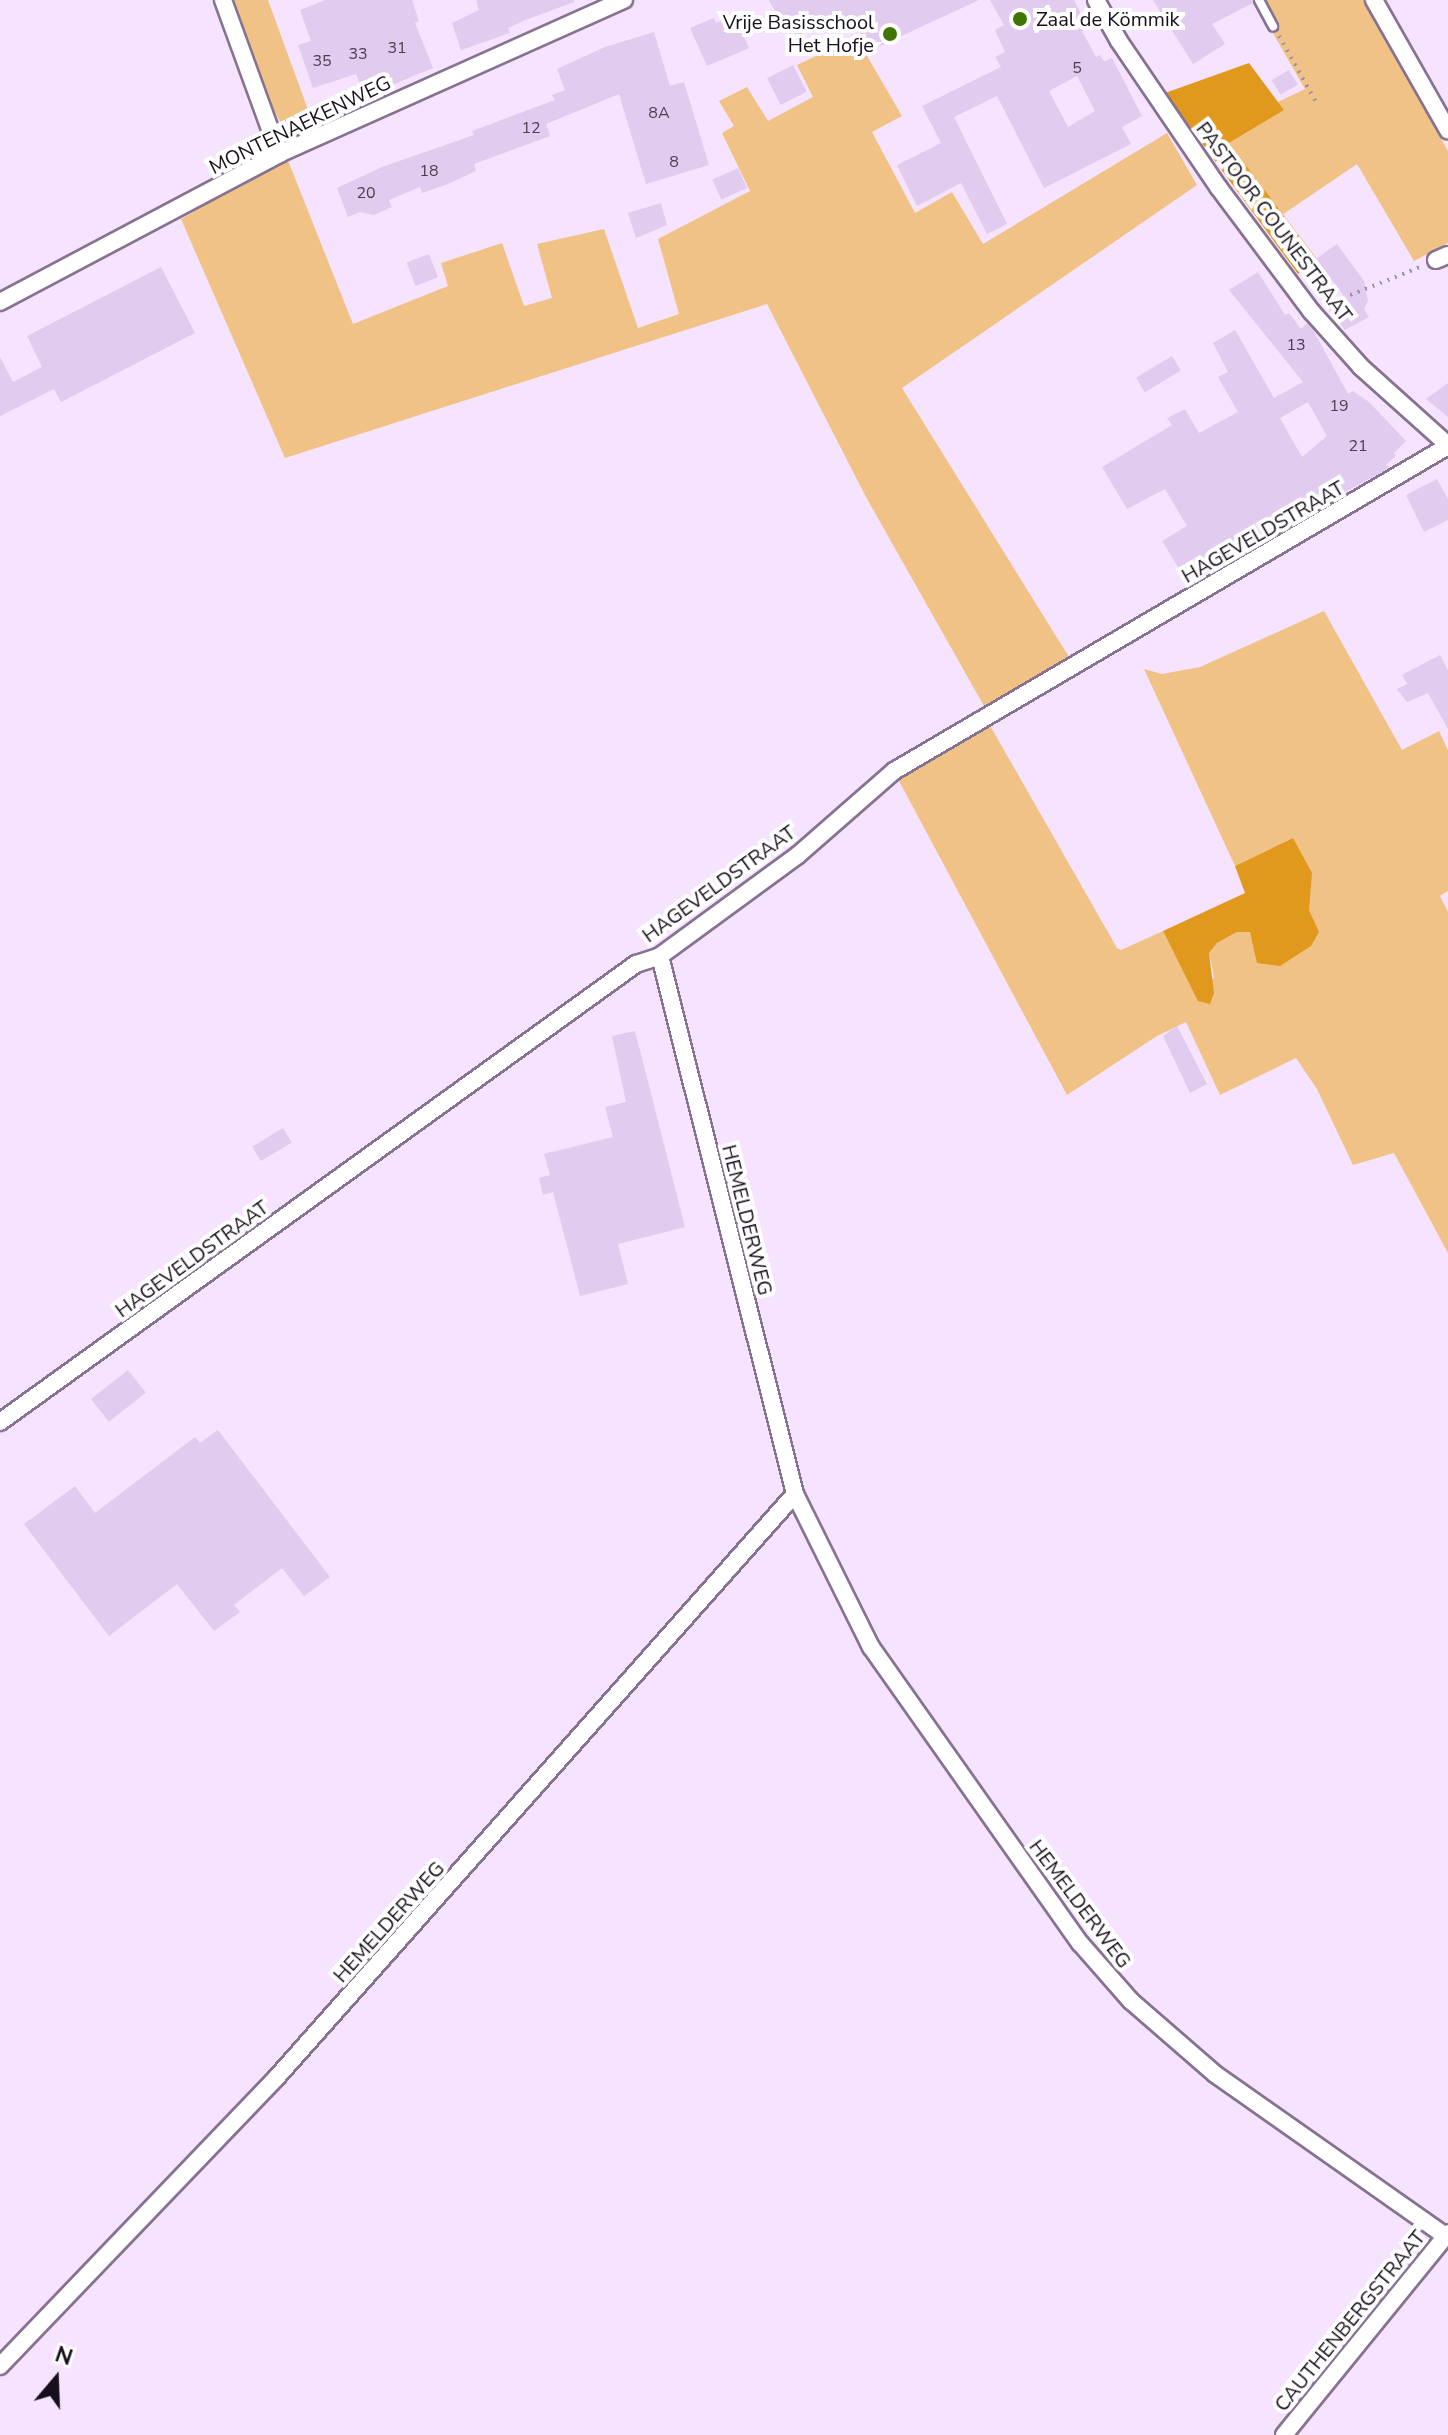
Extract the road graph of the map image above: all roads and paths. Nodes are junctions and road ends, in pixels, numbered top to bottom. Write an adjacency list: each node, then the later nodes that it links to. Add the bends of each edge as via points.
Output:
1 (223, 0): 9 (street)
2 (624, 0): 9 (street, MONTENAEKENWEG)
3 (1096, 0): 12 (street, PASTOOR COUNESTRAAT, via 1210,175)
4 (1259, 0): 6 (lane)
5 (1374, 0): 8 (street)
6 (1273, 26): 7 (path)
7 (1317, 104)
8 (1448, 130)
9 (279, 154): 11 (street, MONTENAEKENWEG)
10 (1442, 258): 12 (path)
11 (0, 302)
12 (1311, 311): 13 (street, PASTOOR COUNESTRAAT, via 1361,367)
13 (1448, 446): 14 (street, HAGEVELDSTRAAT, via 894,771 798,855)
14 (660, 956): 15 (street, HAGEVELDSTRAAT, via 636,964); 16 (street, HEMELDERWEG)
15 (0, 1422)
16 (795, 1494): 17 (street, HEMELDERWEG, via 871,1647 1080,1943 1131,2001 1215,2074); 18 (street, HEMELDERWEG, via 277,2077)
17 (1447, 2236): 19 (street, CAUTHENBERGSTRAAT)
18 (0, 2366)
19 (1284, 2435)

